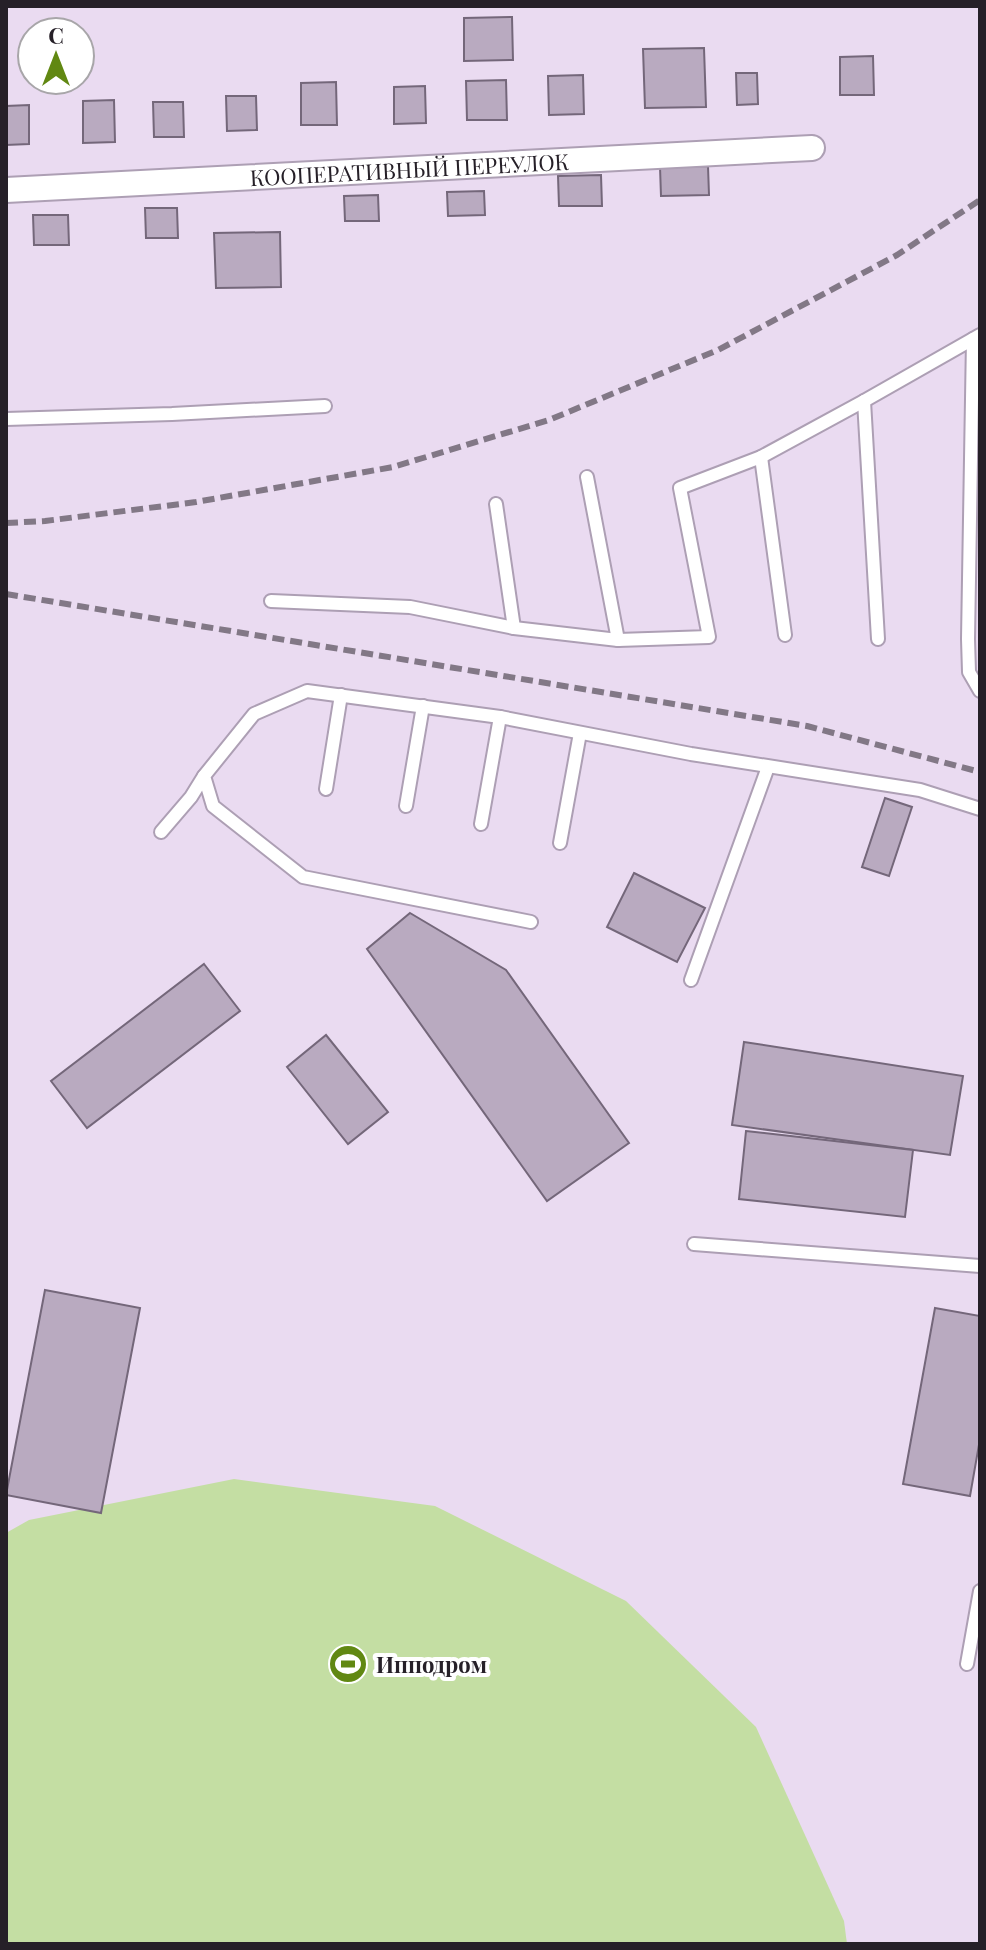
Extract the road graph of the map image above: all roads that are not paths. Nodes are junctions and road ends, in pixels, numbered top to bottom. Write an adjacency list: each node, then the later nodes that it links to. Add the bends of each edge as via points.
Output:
1 (812, 148): 2 (street, КООПЕРАТИВНЫЙ ПЕРЕУЛОК)
2 (6, 190)
3 (977, 337): 4 (lane); 14 (lane)
4 (864, 401): 7 (lane); 13 (lane)
5 (325, 406): 6 (lane)
6 (6, 419)
7 (761, 457): 12 (lane); 15 (lane, via 680,488 709,637)
8 (587, 477): 15 (lane)
9 (496, 504): 11 (lane)
10 (271, 601): 11 (lane, via 410,607)
11 (514, 628): 15 (lane)
12 (785, 635)
13 (878, 639)
14 (974, 639): 16 (lane, via 969,672)
15 (618, 640)
16 (980, 691)
17 (341, 695): 18 (lane); 22 (lane, via 307,691 254,714); 23 (lane)
18 (423, 706): 19 (lane); 24 (lane)
19 (500, 717): 20 (lane); 26 (lane)
20 (580, 733): 21 (lane); 28 (lane)
21 (768, 767): 25 (lane, via 920,790); 30 (lane)
22 (204, 776): 27 (lane); 29 (lane, via 213,806 303,877)
23 (326, 789)
24 (406, 806)
25 (980, 809)
26 (481, 824)
27 (161, 832)
28 (560, 843)
29 (531, 922)
30 (691, 980)
31 (694, 1244): 32 (lane)
32 (980, 1266)
33 (980, 1591): 34 (lane)
34 (967, 1664)

